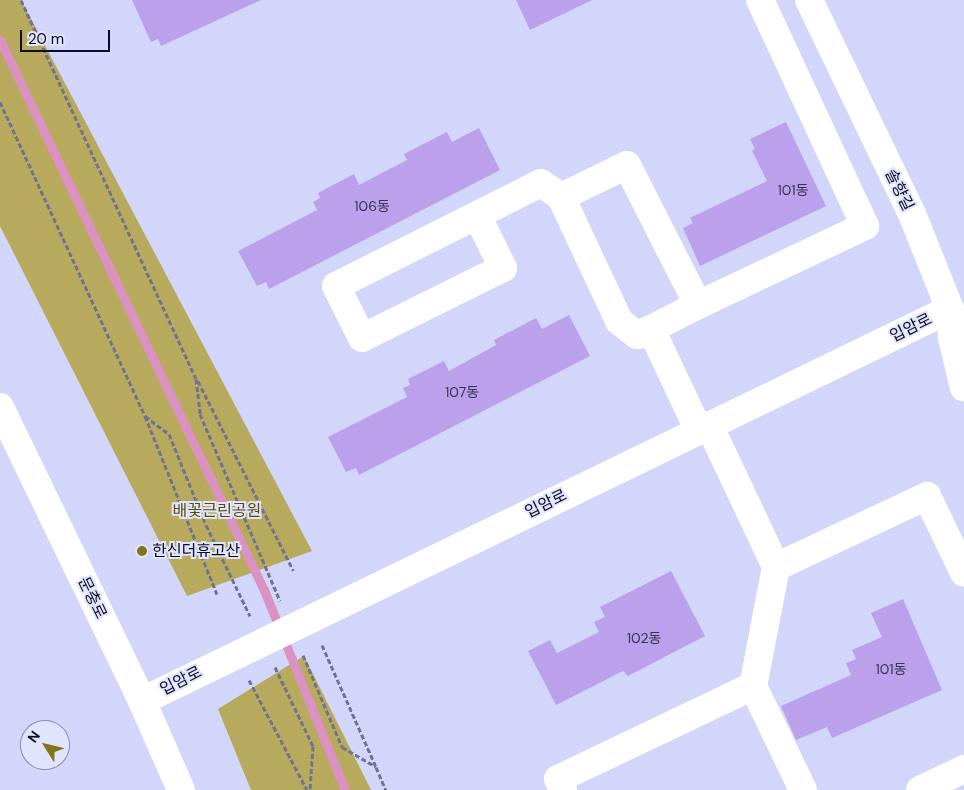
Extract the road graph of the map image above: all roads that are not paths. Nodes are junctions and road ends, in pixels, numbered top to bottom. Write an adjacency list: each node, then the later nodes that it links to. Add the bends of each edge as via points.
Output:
1 (760, 0): 5 (street, via 865,226)
2 (809, 0): 6 (street, 솔향길, via 912,214)
3 (561, 198): 4 (street, via 541,184); 5 (street, via 627,165); 7 (street, via 619,321 637,335)
4 (478, 217): 4 (street, via 336,286 362,338 503,268)
5 (698, 305): 7 (street)
6 (950, 309): 8 (street, 솔향길, via 952,338); 10 (street, 입암로)
7 (651, 329): 10 (street)
8 (964, 388)
9 (0, 407): 14 (street, 문충로)
10 (704, 428): 11 (street); 14 (street, 입암로)
11 (776, 567): 12 (street, via 927,496); 13 (street)
12 (964, 573)
13 (753, 686): 17 (street, via 558,779); 18 (street)
14 (142, 701): 16 (street, 문충로)
15 (964, 769): 19 (street)
16 (181, 790)
17 (563, 790)
18 (803, 790)
19 (920, 790)

